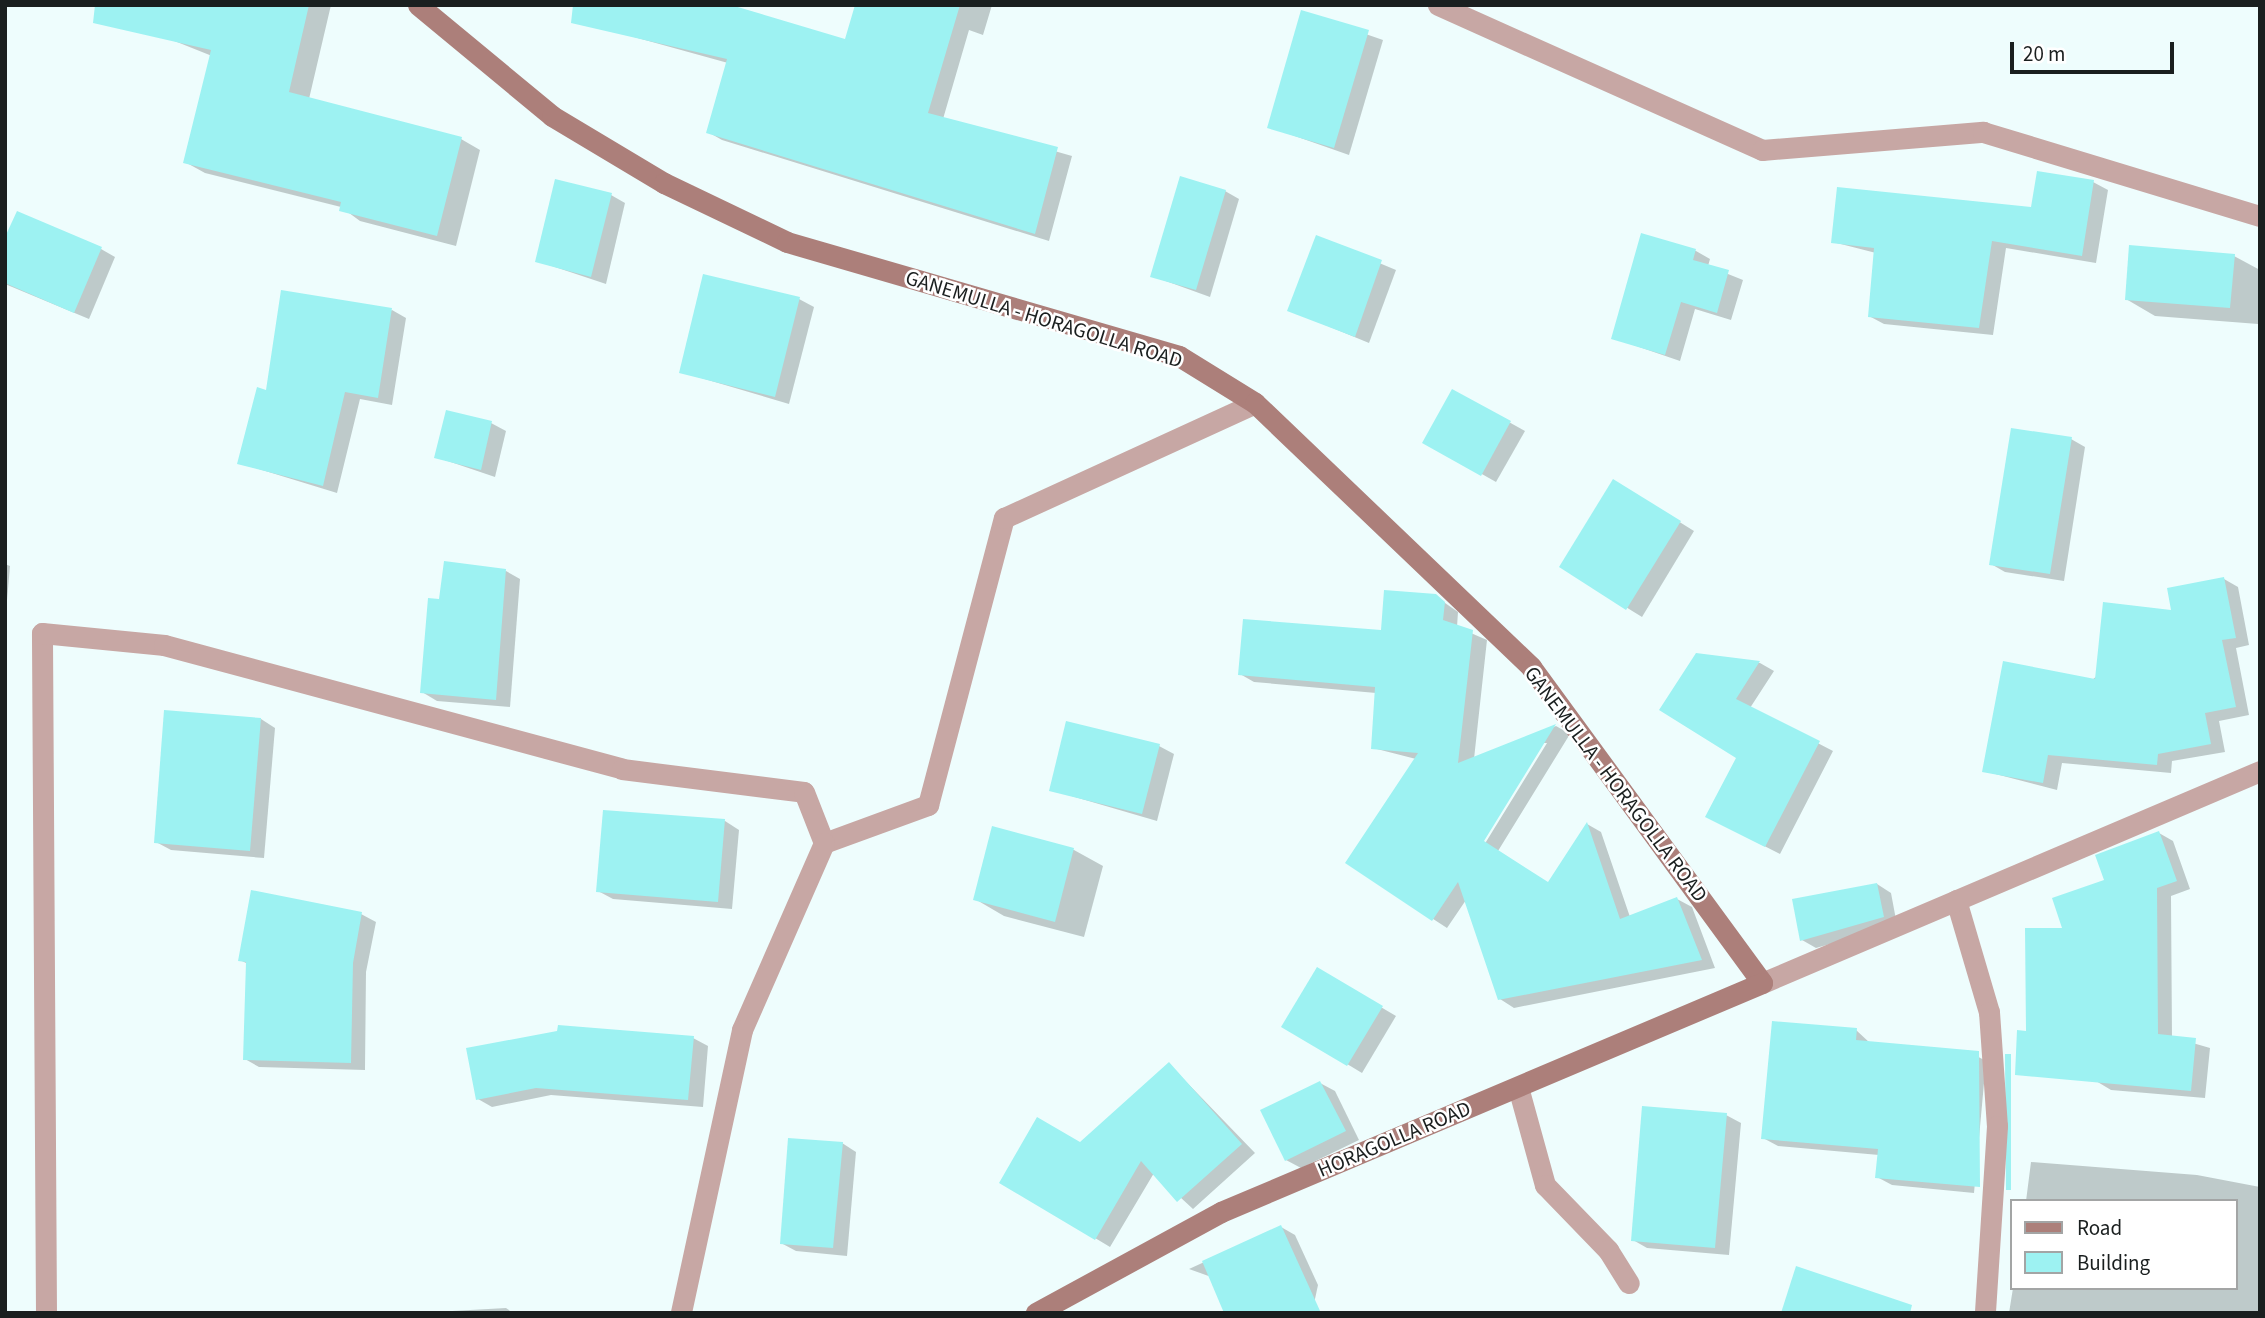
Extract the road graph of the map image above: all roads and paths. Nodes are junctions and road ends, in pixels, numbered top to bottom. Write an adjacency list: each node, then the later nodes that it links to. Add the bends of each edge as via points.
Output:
1 (418, 5): 4 (street, GANEMULLA - HORAGOLLA ROAD, via 552,116 664,183 787,242 1179,356)
2 (1438, 5): 3 (street, via 1762,150 1983,132)
3 (2260, 216)
4 (1255, 402): 6 (street, via 1004,518 928,805); 8 (street, GANEMULLA - HORAGOLLA ROAD, via 1531,667)
5 (2260, 771): 7 (street)
6 (824, 843): 11 (street, via 804,792 622,769 164,645 42,633); 12 (street, via 742,1030)
7 (1956, 900): 8 (street); 14 (street, via 1989,1012 1997,1126)
8 (1762, 983): 9 (street, HORAGOLLA ROAD)
9 (1518, 1087): 10 (street, via 1545,1185 1608,1250); 13 (street, HORAGOLLA ROAD, via 1221,1212)
10 (1629, 1283)
11 (46, 1313)
12 (681, 1313)
13 (1035, 1313)
14 (1985, 1313)

